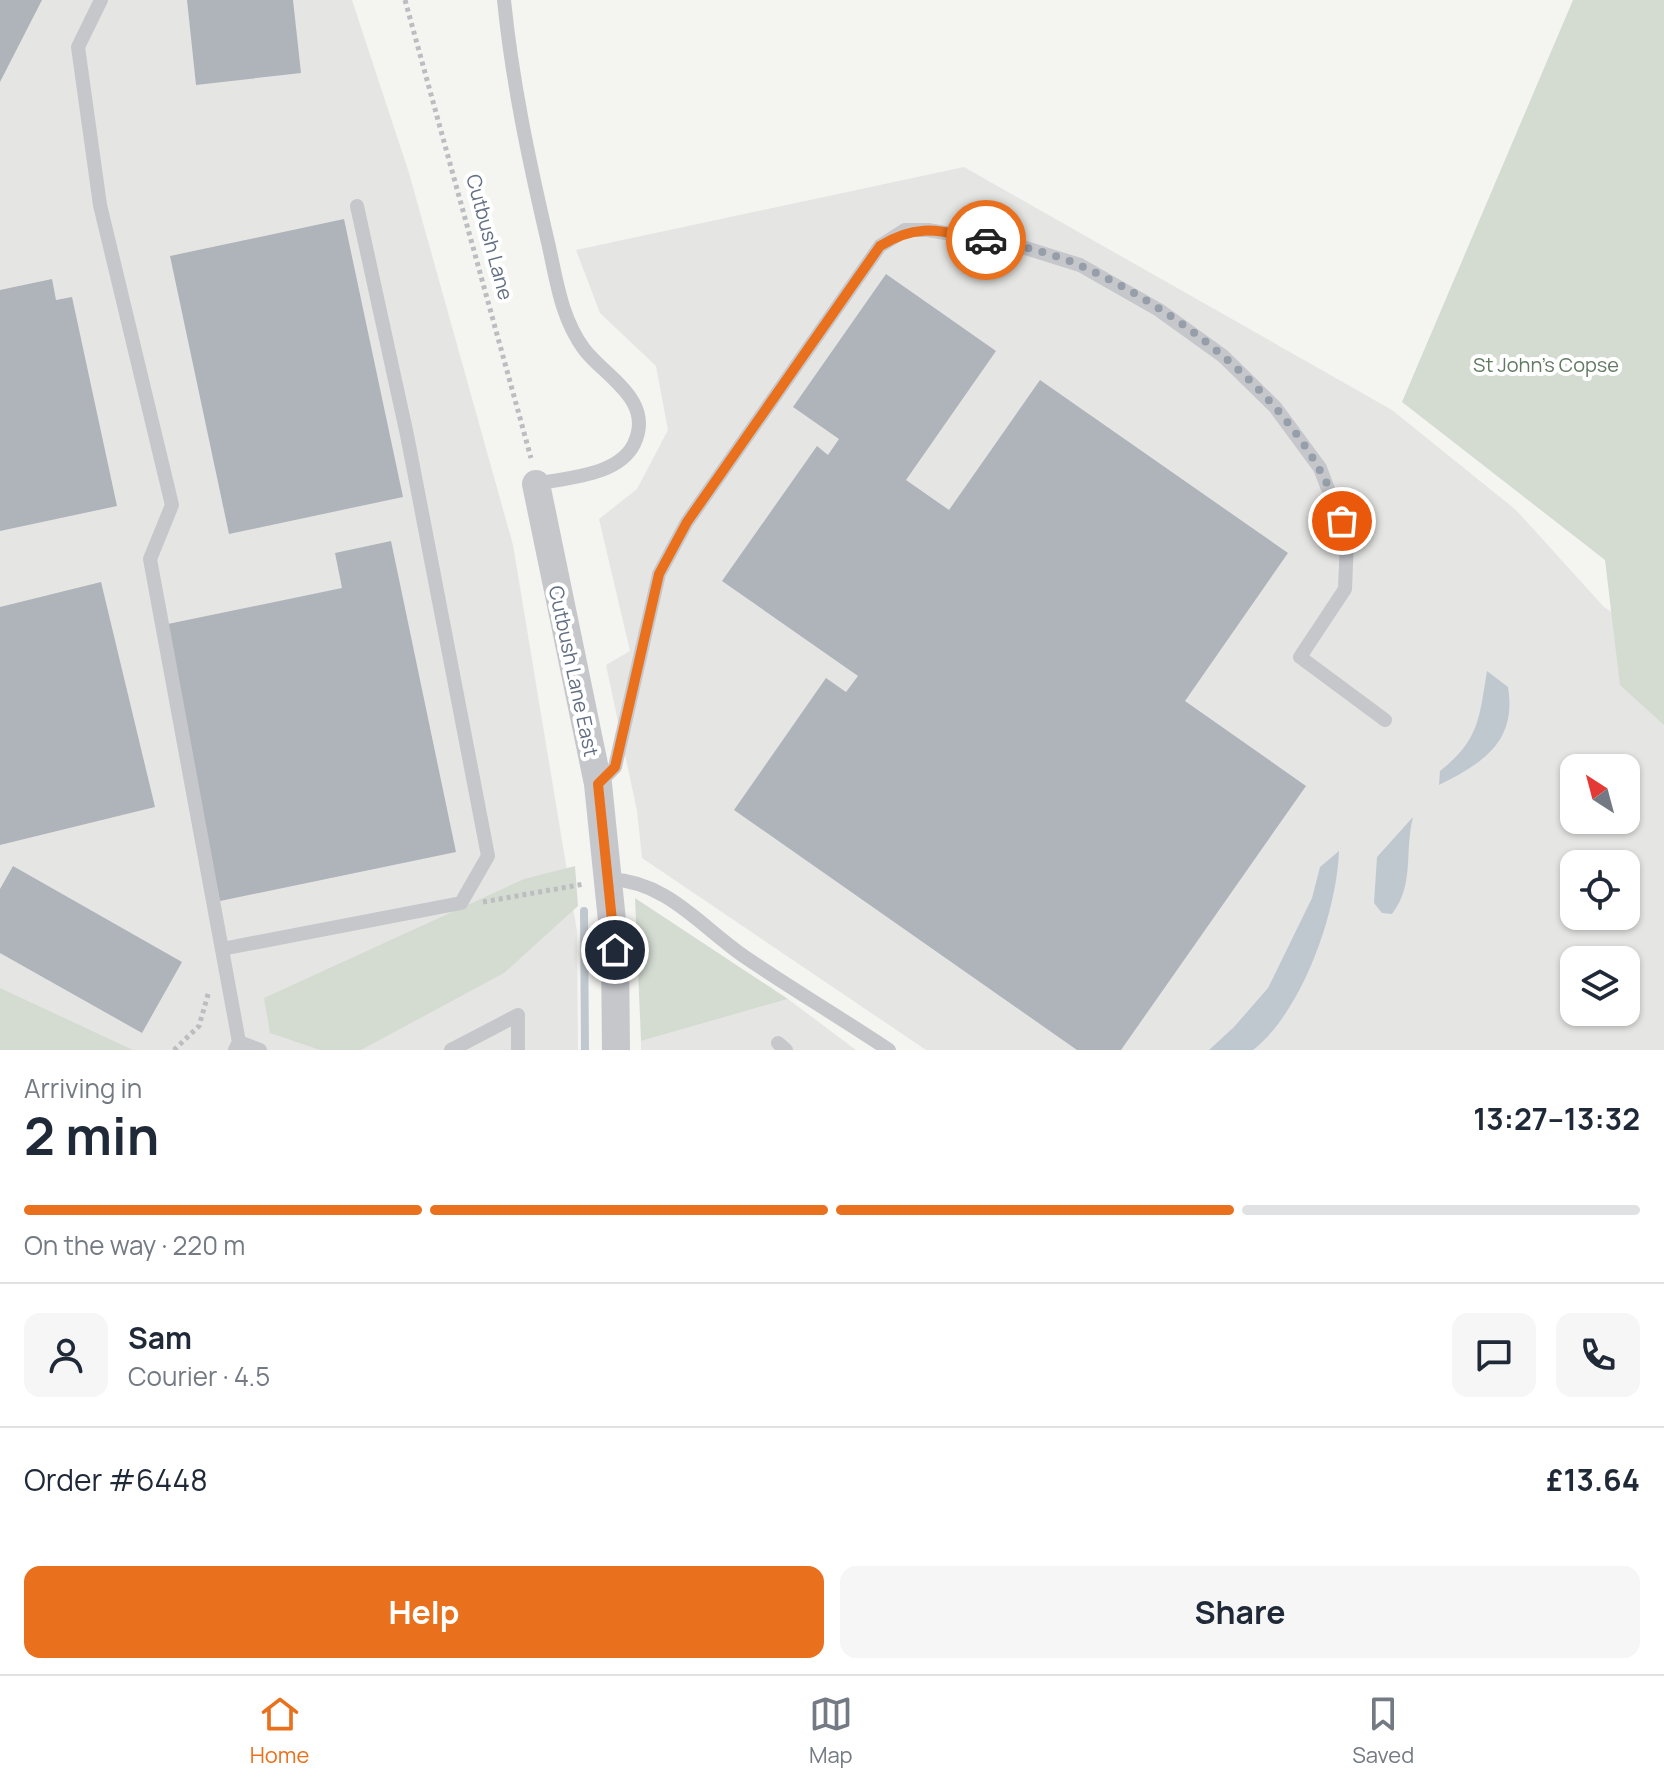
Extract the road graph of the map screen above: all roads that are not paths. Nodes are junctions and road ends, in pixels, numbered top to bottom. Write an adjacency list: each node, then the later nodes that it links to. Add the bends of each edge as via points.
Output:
1 (101, 0): 8 (lane, via 78,47 100,205 172,505 150,559)
2 (504, 0): 4 (lane, via 518,110 564,313 585,350 624,386 639,416 634,443 617,464)
3 (357, 206): 8 (lane, via 488,856 461,903)
4 (536, 484): 6 (street, Cutbush Lane East)
5 (1385, 720): 6 (lane, via 1300,657 1345,589 1347,539 1320,468 1275,407 1223,356 1159,310 1080,265 1016,245 905,230 880,246 687,522 659,574 615,767)
6 (598, 784): 7 (street, Cutbush Lane East)
7 (610, 879): 13 (street, Cutbush Lane East); 14 (lane, via 632,880 683,905 742,955)
8 (222, 949): 9 (lane)
9 (237, 1046): 10 (lane)
10 (260, 1050)
11 (451, 1050): 12 (lane, via 518,1015)
12 (518, 1050)
13 (616, 1050)
14 (889, 1050)

